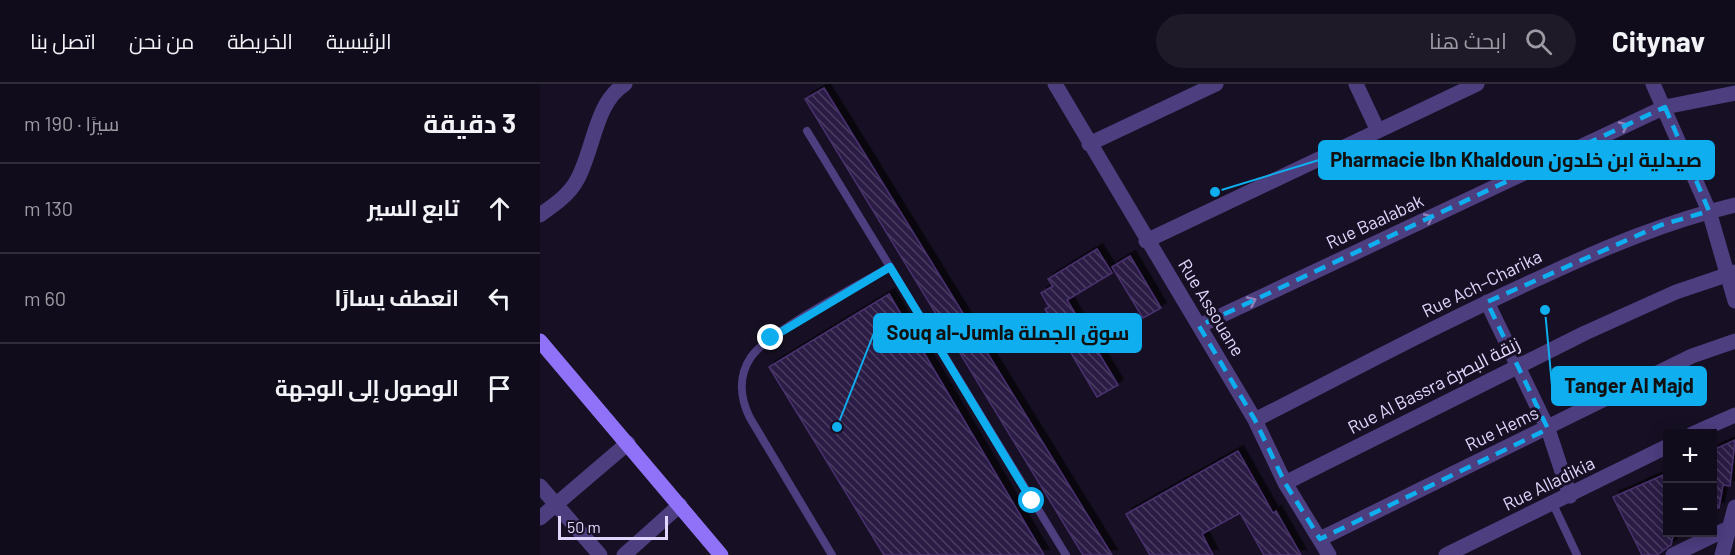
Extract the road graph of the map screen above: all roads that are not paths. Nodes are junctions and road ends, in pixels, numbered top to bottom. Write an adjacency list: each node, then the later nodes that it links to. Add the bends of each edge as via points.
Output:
1 (625, 84): 14 (street, via 609,97 576,182)
2 (1055, 84): 11 (street, Rue Assouane)
3 (1216, 84): 11 (street)
4 (1356, 84): 10 (street)
5 (1477, 84): 10 (street)
6 (1653, 84): 8 (street)
7 (1735, 93): 8 (street, Rue Baalabak)
8 (1665, 108): 13 (street); 20 (street, Rue Baalabak, one-way to 8)
9 (807, 131): 16 (lane)
10 (1378, 131): 15 (street)
11 (1089, 144): 15 (street, Rue Assouane)
12 (1735, 205): 13 (street, Rue Ach–Charika)
13 (1709, 211): 17 (street); 18 (street, Rue Ach–Charika, via 1661,225)
14 (540, 215)
15 (1146, 241): 20 (street, Rue Assouane)
16 (890, 267): 43 (lane, via 764,343 748,363 742,381 743,400 750,418); 44 (lane)
17 (1732, 273): 19 (street); 23 (street, Rue Al Bassra زنقة البصرة, via 1676,292)
18 (1486, 302): 23 (street); 25 (street, Rue Ach–Charika)
19 (1735, 302)
20 (1199, 326): 25 (street, Rue Assouane)
21 (540, 341): 28 (street)
22 (1735, 341): 26 (street, Rue Hems, via 1692,356)
23 (1518, 366): 26 (street); 30 (street, Rue Al Bassra زنقة البصرة)
24 (1735, 415): 27 (street)
25 (1255, 420): 30 (street, Rue Assouane)
26 (1548, 429): 32 (street); 39 (street, Rue Hems)
27 (1703, 429)
28 (628, 443): 33 (street); 35 (street)
29 (1663, 449): 32 (street, Rue Alladikia)
30 (1285, 483): 39 (street, Rue Assouane)
31 (540, 486): 35 (street)
32 (1570, 496): 34 (street, Rue Alladikia)
33 (680, 504): 41 (street); 42 (street)
34 (1552, 504): 46 (street, Rue Alladikia); 47 (lane)
35 (555, 505): 37 (street); 40 (street)
36 (1735, 507): 38 (street)
37 (540, 518)
38 (1732, 527): 48 (street); 49 (street)
39 (1320, 539): 45 (street, Rue Assouane)
40 (600, 555)
41 (624, 555)
42 (721, 555)
43 (832, 555)
44 (1066, 555)
45 (1329, 555)
46 (1446, 555)
47 (1576, 555)
48 (1673, 555)
49 (1722, 555)

